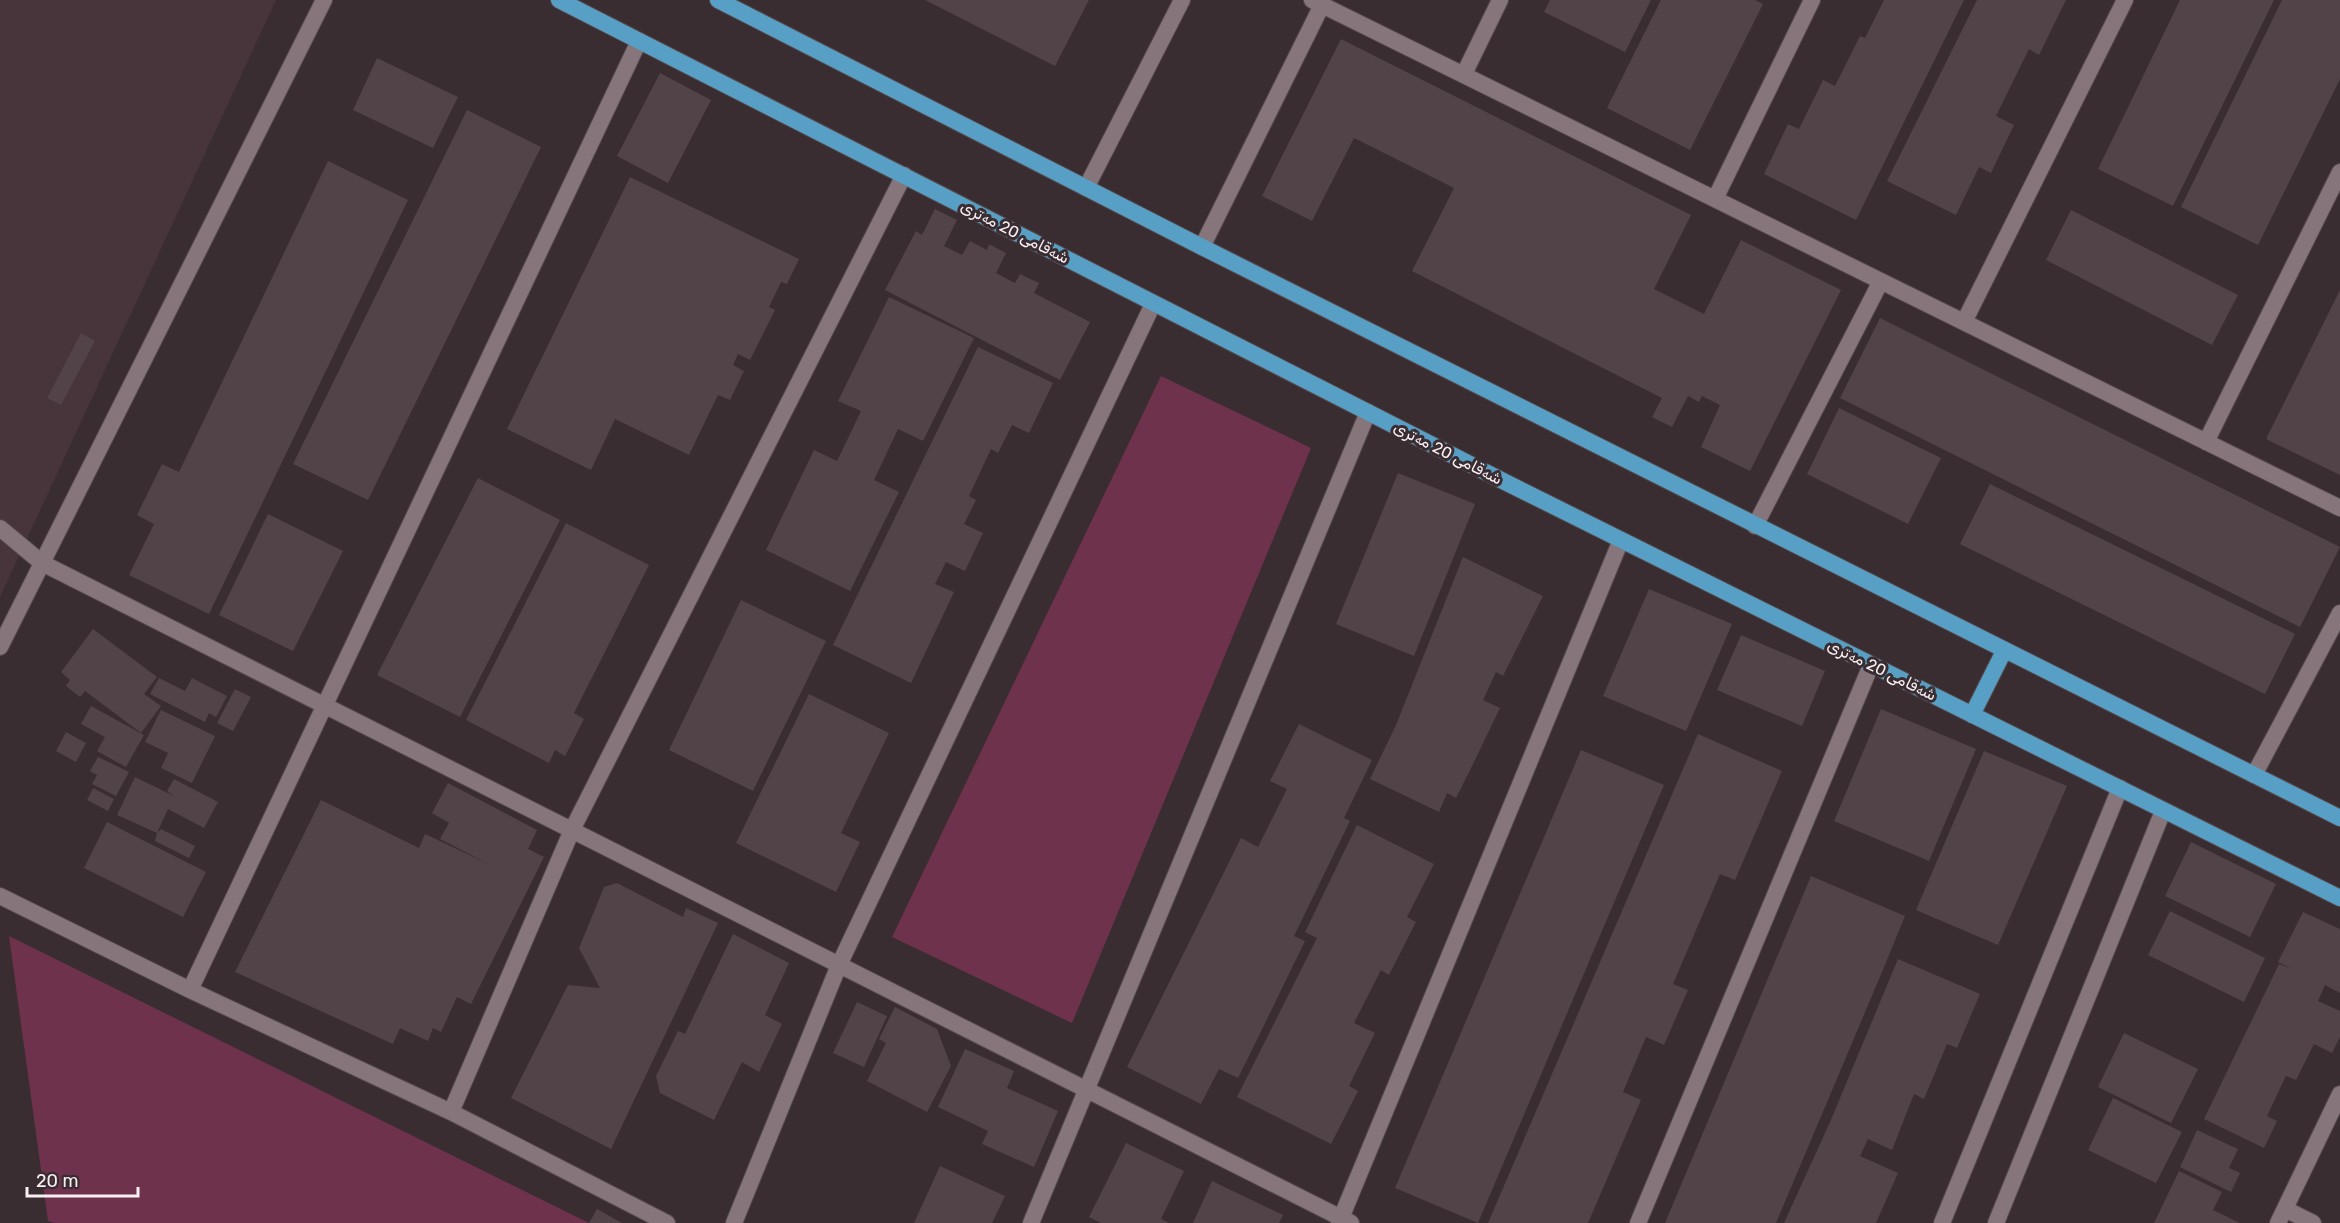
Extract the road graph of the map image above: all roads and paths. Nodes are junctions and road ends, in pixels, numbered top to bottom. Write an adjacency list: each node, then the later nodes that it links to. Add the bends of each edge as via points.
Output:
1 (324, 0): 25 (street)
2 (559, 0): 9 (main road, شەقامی 20 مەتری)
3 (717, 0): 13 (main road)
4 (1182, 0): 13 (street)
5 (1500, 0): 10 (street)
6 (1812, 0): 14 (street)
7 (2125, 0): 18 (street)
8 (1317, 3): 10 (street); 15 (street)
9 (639, 41): 12 (main road, شەقامی 20 مەتری); 30 (street)
10 (1464, 74): 14 (street)
11 (2340, 172): 20 (street)
12 (903, 175): 17 (main road, شەقامی 20 مەتری); 36 (street)
13 (1086, 188): 15 (main road)
14 (1716, 199): 16 (street)
15 (1202, 247): 22 (main road)
16 (1881, 281): 18 (street); 22 (street)
17 (1153, 304): 19 (main road, شەقامی 20 مەتری); 39 (street)
18 (1964, 322): 20 (street)
19 (1368, 412): 24 (main road, شەقامی 20 مەتری); 41 (street)
20 (2206, 442): 21 (street)
21 (2340, 508)
22 (1755, 526): 28 (main road)
23 (0, 528): 25 (street)
24 (1621, 540): 29 (main road, شەقامی 20 مەتری); 45 (street)
25 (42, 563): 27 (street); 30 (street)
26 (2340, 613): 32 (street)
27 (0, 647)
28 (2004, 651): 31 (main road); 32 (main road)
29 (1871, 665): 31 (main road, شەقامی 20 مەتری); 49 (street)
30 (323, 705): 36 (street); 40 (street)
31 (1972, 715): 33 (main road, شەقامی 20 مەتری)
32 (2254, 775): 35 (main road)
33 (2120, 788): 34 (main road, شەقامی 20 مەتری); 50 (street)
34 (2163, 811): 38 (main road, شەقامی 20 مەتری); 51 (street)
35 (2340, 818)
36 (572, 830): 39 (street); 43 (street)
37 (0, 896): 40 (street)
38 (2340, 898)
39 (839, 965): 41 (street); 47 (street)
40 (190, 990): 43 (street)
41 (1086, 1089): 45 (street); 48 (street)
42 (2340, 1094): 44 (street)
43 (451, 1112): 46 (street)
44 (2281, 1216): 52 (street)
45 (1344, 1221)
46 (667, 1223)
47 (734, 1223)
48 (1031, 1223)
49 (1638, 1223)
50 (1942, 1223)
51 (1996, 1223)
52 (2313, 1223)

